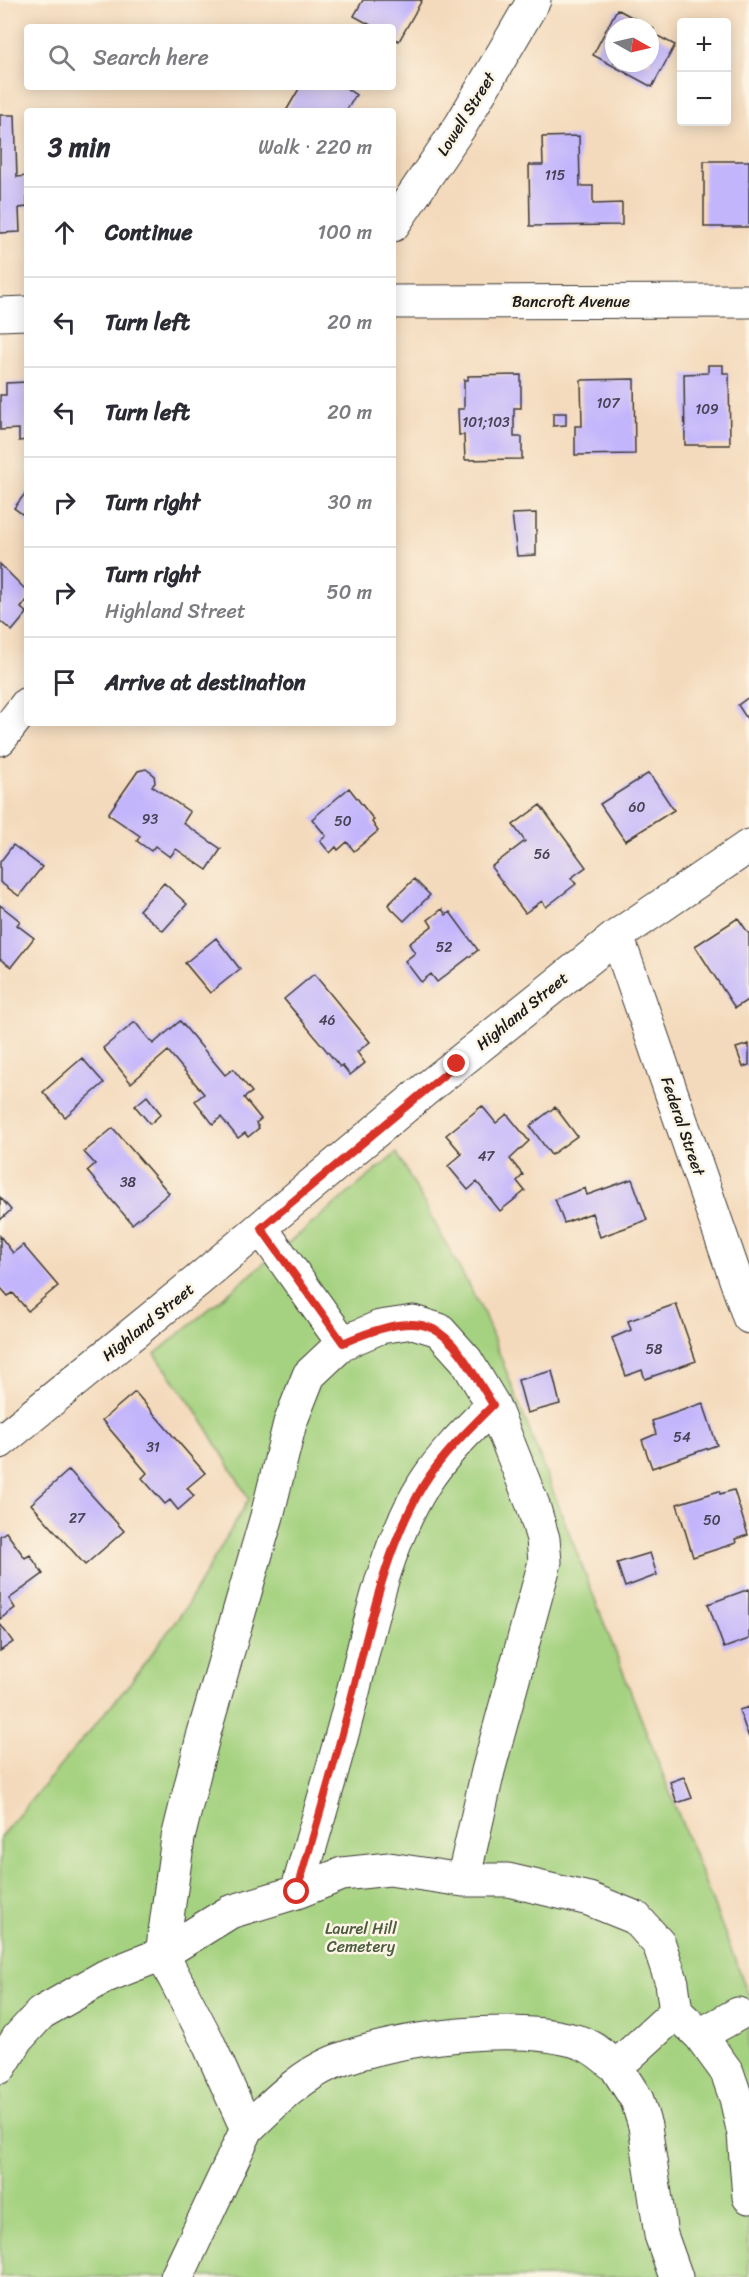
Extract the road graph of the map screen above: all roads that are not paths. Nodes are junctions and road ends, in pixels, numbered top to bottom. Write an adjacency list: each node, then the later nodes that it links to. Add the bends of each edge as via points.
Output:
1 (534, 0): 2 (street, Lowell Street, via 461,125)
2 (396, 221)
3 (749, 301): 4 (street, Bancroft Avenue)
4 (396, 302)
5 (24, 313): 6 (street)
6 (0, 314)
7 (24, 708): 8 (street)
8 (0, 739)
9 (749, 846): 10 (street, Highland Street)
10 (617, 936): 11 (street, Highland Street); 12 (street, Federal Street)
11 (261, 1228): 13 (street); 15 (street, Highland Street)
12 (749, 1317)
13 (343, 1343): 14 (street, via 380,1327 413,1322 439,1330 466,1360); 18 (street, via 309,1374 290,1423 178,1838)
14 (493, 1405): 16 (street, via 533,1505 545,1562); 17 (street, via 446,1453 402,1526 379,1590)
15 (0, 1442)
16 (463, 1880): 17 (street, via 390,1869 342,1874); 19 (street, via 508,1880 589,1899 636,1918 659,1944 672,1983)
17 (297, 1892): 18 (street, via 230,1912)
18 (162, 1954): 22 (street, via 106,1976 41,2013 18,2038); 24 (street)
19 (676, 2012): 21 (street); 23 (street)
20 (738, 2014): 21 (street)
21 (700, 2035): 25 (street, via 727,2072 736,2098 744,2134)
22 (0, 2067)
23 (616, 2067): 24 (street, via 585,2044 517,2033 452,2036 383,2046 323,2068 287,2091); 27 (street, via 638,2100 661,2235)
24 (247, 2129): 26 (street)
25 (749, 2197)
26 (177, 2277)
27 (676, 2277)

